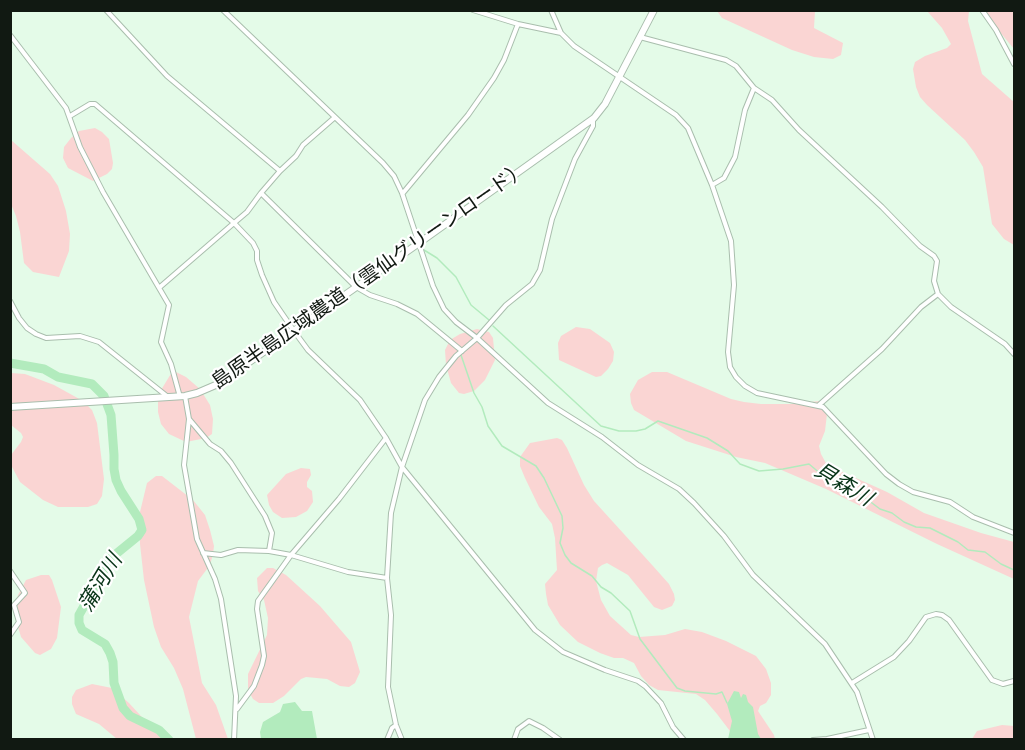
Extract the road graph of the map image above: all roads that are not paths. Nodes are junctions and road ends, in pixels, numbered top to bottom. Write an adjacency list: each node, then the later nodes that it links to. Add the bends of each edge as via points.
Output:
1 (106, 10): 17 (street, via 167,76)
2 (222, 10): 15 (street)
3 (473, 10): 7 (street)
4 (551, 10): 8 (street)
5 (654, 10): 10 (street, 島原半島広域農道（雲仙グリーンロード）)
6 (982, 10): 11 (street)
7 (519, 24): 8 (street); 20 (street, via 494,78)
8 (561, 33): 12 (street)
9 (10, 35): 14 (street)
10 (640, 37): 12 (street, 島原半島広域農道（雲仙グリーンロード）); 13 (street, via 726,60)
11 (1014, 64)
12 (620, 76): 16 (street, 島原半島広域農道（雲仙グリーンロード）); 18 (street, via 683,121)
13 (754, 88): 18 (street, via 735,157 724,178); 25 (street, via 772,100 934,256)
14 (70, 116): 21 (street, via 95,104); 23 (street, via 80,147 103,192)
15 (334, 117): 17 (street); 20 (street, via 383,163)
16 (594, 118): 22 (street, 島原半島広域農道（雲仙グリーンロード）); 28 (street, via 552,219 540,270 532,284 507,304)
17 (280, 171): 19 (street)
18 (712, 185): 33 (street, via 733,257 730,367 745,386 757,393)
19 (261, 193): 21 (street); 24 (street)
20 (402, 194): 22 (street)
21 (234, 223): 23 (street); 27 (street, via 254,243 256,260 274,302)
22 (419, 243): 24 (street, 島原半島広域農道（雲仙グリーンロード）); 28 (street, via 444,309)
23 (160, 287): 31 (street, via 169,305 161,342)
24 (356, 287): 27 (street, 島原半島広域農道（雲仙グリーンロード）); 29 (street, via 417,314)
25 (938, 294): 30 (street); 33 (street)
26 (10, 301): 32 (street, via 19,318 36,334 46,338 80,336 99,342)
27 (294, 331): 31 (street, 島原半島広域農道（雲仙グリーンロード）, via 218,384); 36 (street, via 308,350 360,400)
28 (477, 338): 29 (street); 46 (street, via 548,403 679,489 724,536 753,575 825,644)
29 (462, 351): 37 (street, via 430,390)
30 (1014, 354)
31 (183, 396): 32 (street, 島原半島広域農道（雲仙グリーンロード）); 35 (street)
32 (169, 398): 34 (street, 島原半島広域農道（雲仙グリーンロード）)
33 (819, 405): 38 (street, via 899,484 950,502 973,517)
34 (10, 407)
35 (189, 419): 39 (street, via 231,463 265,516 272,533); 40 (street, via 184,465)
36 (386, 438): 37 (street); 41 (street)
37 (402, 467): 43 (street, via 390,513); 55 (street, via 542,638 563,652 645,686 662,703 668,719)
38 (1014, 533)
39 (269, 551): 40 (street); 41 (street)
40 (202, 553): 47 (street, via 221,599)
41 (291, 555): 43 (street, via 348,572); 47 (street, via 258,601 264,656 254,686)
42 (10, 571): 44 (street, via 25,593 14,605 19,622)
43 (387, 578): 48 (street, via 391,615 388,687)
44 (10, 635)
45 (1014, 681): 46 (street, via 1003,684 992,680 949,620 936,614 926,617 894,657)
46 (852, 683): 49 (street)
47 (236, 711): 50 (street)
48 (396, 725): 51 (street); 52 (street)
49 (869, 730): 56 (street); 57 (street)
50 (234, 740)
51 (387, 740)
52 (402, 740)
53 (514, 740): 54 (street, via 518,729 529,721)
54 (560, 740)
55 (684, 740)
56 (813, 740)
57 (873, 740)

